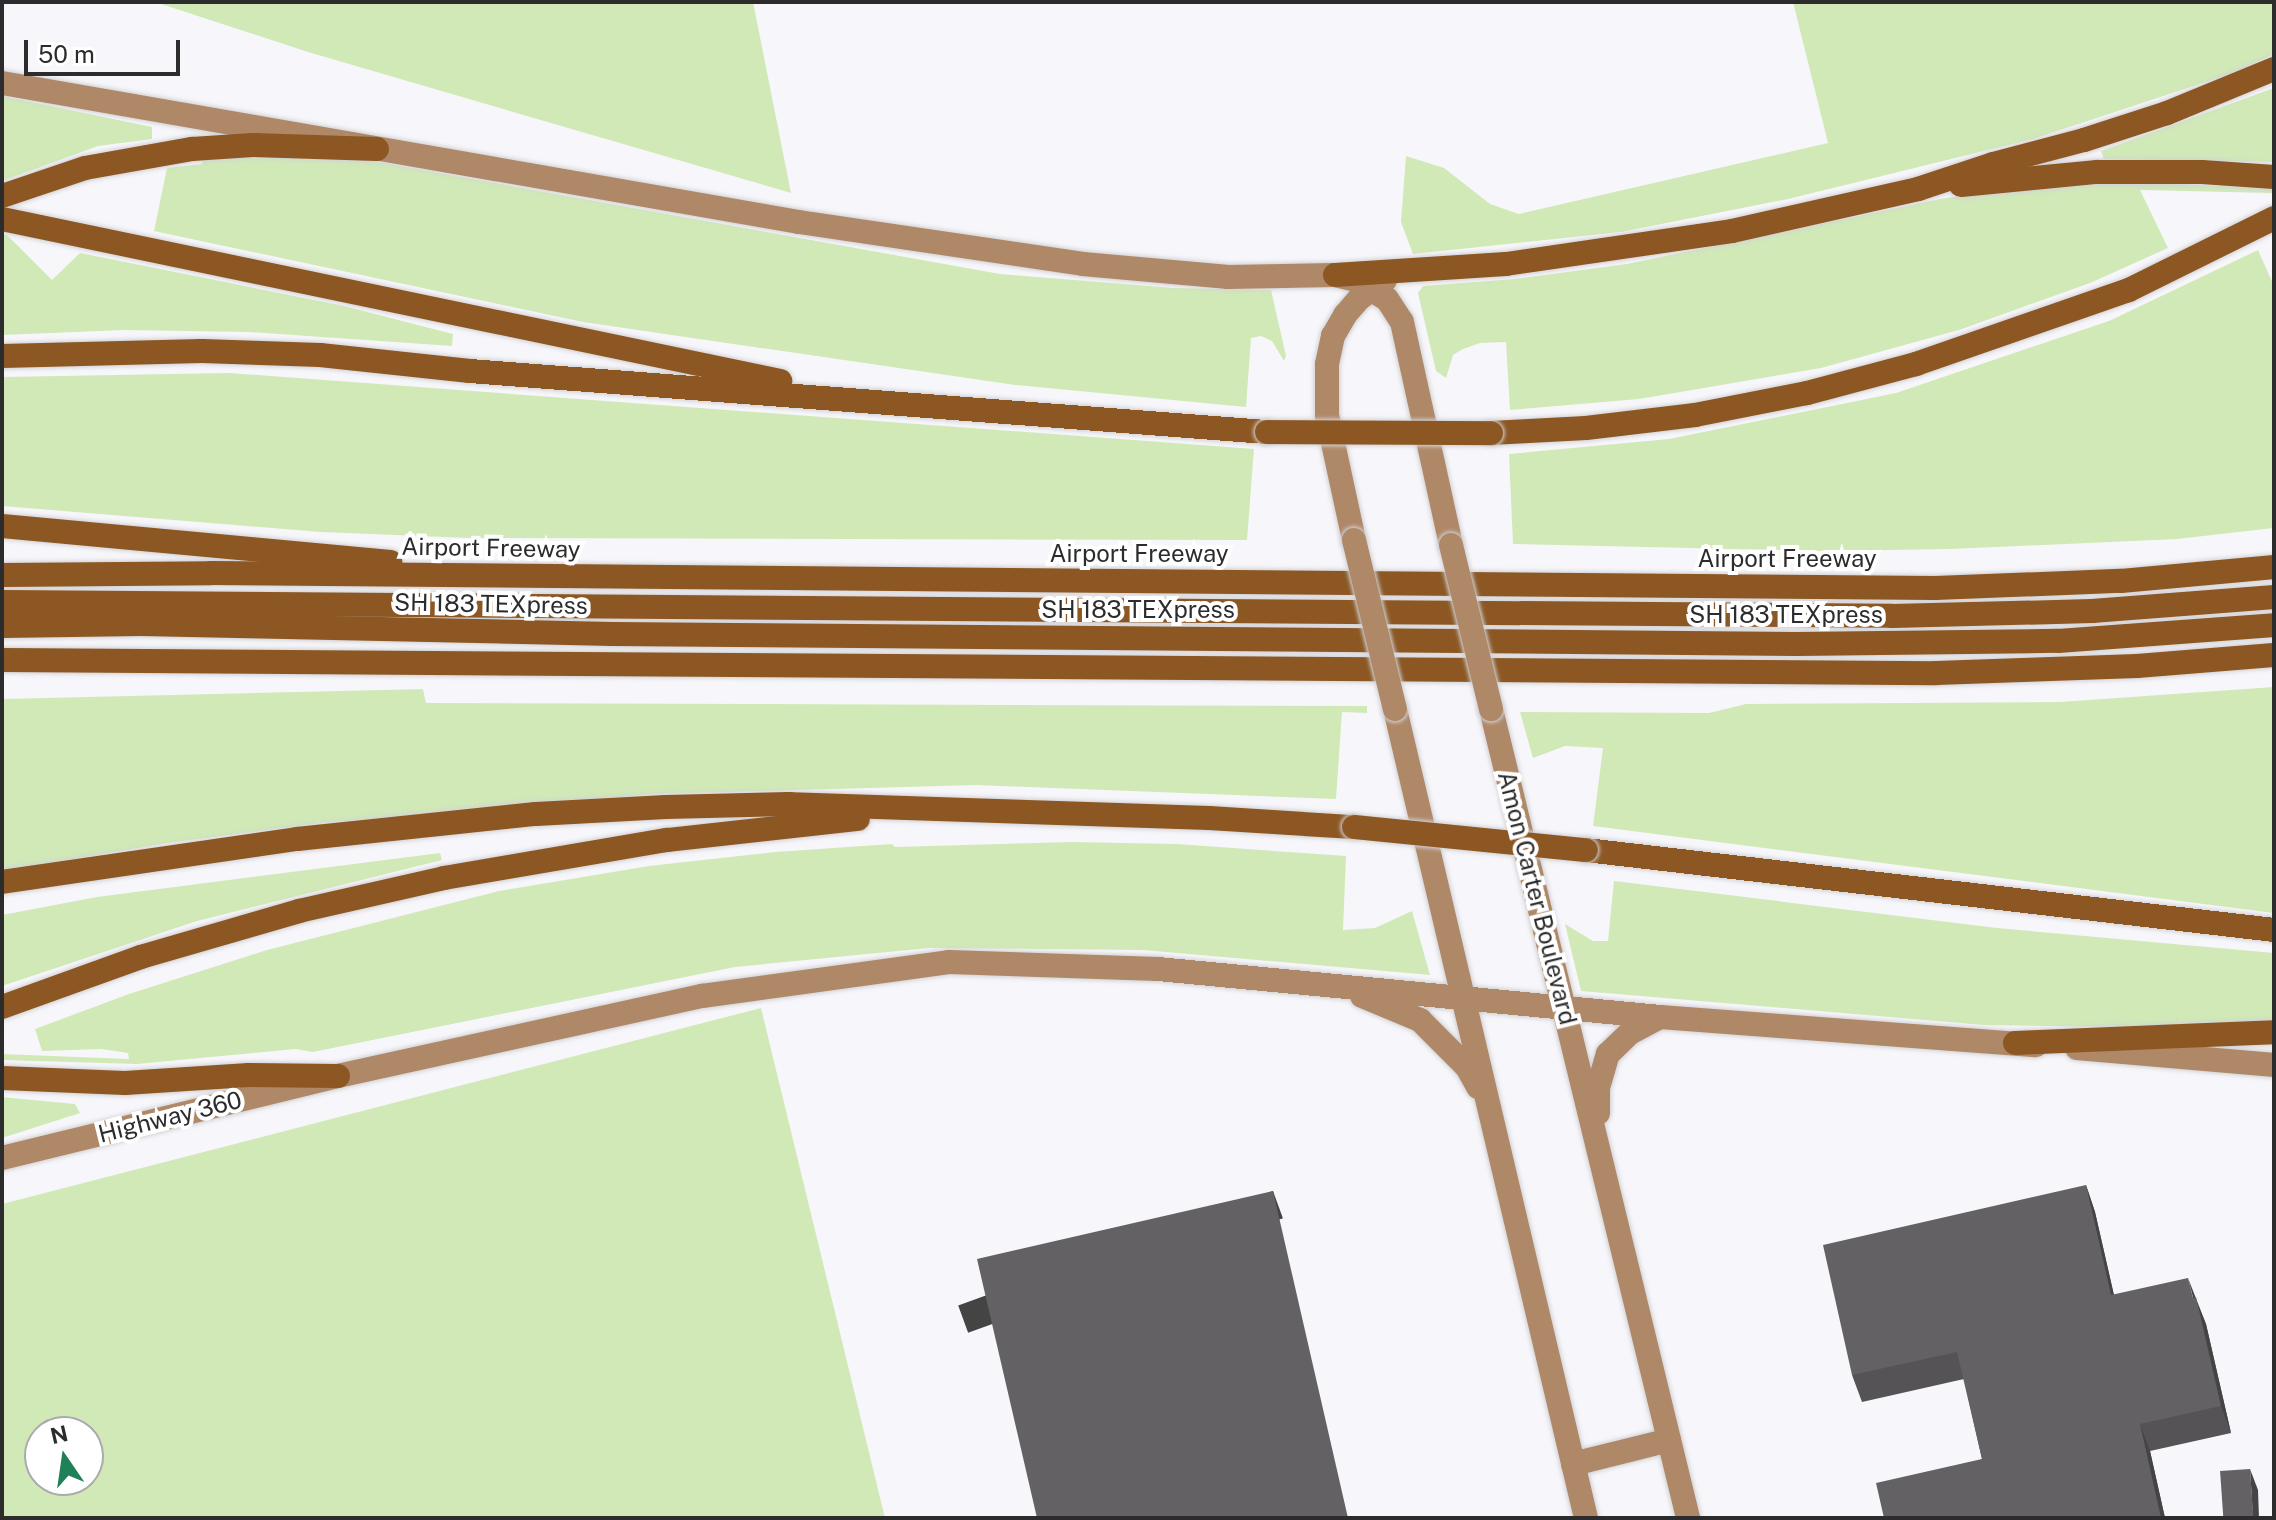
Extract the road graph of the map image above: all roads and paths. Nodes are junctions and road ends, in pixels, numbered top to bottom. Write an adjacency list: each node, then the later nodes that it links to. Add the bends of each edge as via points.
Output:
1 (2274, 69): 5 (highway, via 2153,117)
2 (2, 83): 3 (main road)
3 (377, 149): 6 (highway, via 192,149 85,168); 10 (main road, via 799,222 1083,264 1228,277)
4 (2274, 177): 5 (highway, via 2097,172)
5 (1918, 189): 9 (highway, via 1649,245)
6 (2, 196)
7 (2274, 218): 13 (highway, bridge, via 2129,290 1916,364 1807,393 1632,423 1491,433 1267,432)
8 (2, 219): 13 (highway)
9 (1401, 272): 10 (highway); 11 (main road)
10 (1335, 275): 11 (main road, Amon Carter Boulevard)
11 (1372, 288): 28 (main road, bridge, via 1333,336 1325,379 1327,415); 30 (main road, Amon Carter Boulevard, bridge, via 1393,305 1405,332)
12 (2, 356): 13 (highway, via 202,351 320,355)
13 (852, 398)
14 (2, 526): 17 (highway)
15 (2274, 567): 17 (highway, Airport Freeway, via 2121,581 1935,588)
16 (2, 575): 17 (highway, Airport Freeway)
17 (532, 577)
18 (2274, 597): 19 (highway, SH 183 TEXpress, via 2092,611 1892,616)
19 (2, 602)
20 (2274, 625): 21 (highway, SH 183 TEXpress, via 2058,641 1796,644)
21 (2, 626)
22 (2274, 655): 23 (highway, via 1936,673)
23 (2, 660)
24 (1068, 812): 25 (highway, via 789,804 536,814 166,855); 26 (highway, bridge, via 1354,827); 29 (highway, via 791,824 444,878 299,911 141,957)
25 (2, 882)
26 (2274, 930)
27 (1338, 986): 28 (main road); 35 (main road, via 1158,969 949,962 702,996); 37 (main road, via 1420,1020 1445,1041 1467,1067)
28 (1465, 999): 30 (main road); 37 (main road)
29 (2, 1007)
30 (1563, 1008): 31 (main road); 38 (main road, Amon Carter Boulevard)
31 (1660, 1017): 33 (main road); 38 (main road, via 1630,1033 1608,1054 1598,1088)
32 (2274, 1032): 33 (highway)
33 (2015, 1043): 34 (main road)
34 (2274, 1065)
35 (338, 1076): 36 (highway, via 125,1083); 39 (main road, Highway 360)
36 (2, 1078)
37 (1491, 1117): 41 (main road)
38 (1599, 1147): 40 (main road, Amon Carter Boulevard)
39 (2, 1158)
40 (1669, 1440): 41 (main road); 43 (main road, Amon Carter Boulevard)
41 (1573, 1464): 42 (main road)
42 (1586, 1518)
43 (1688, 1518)

